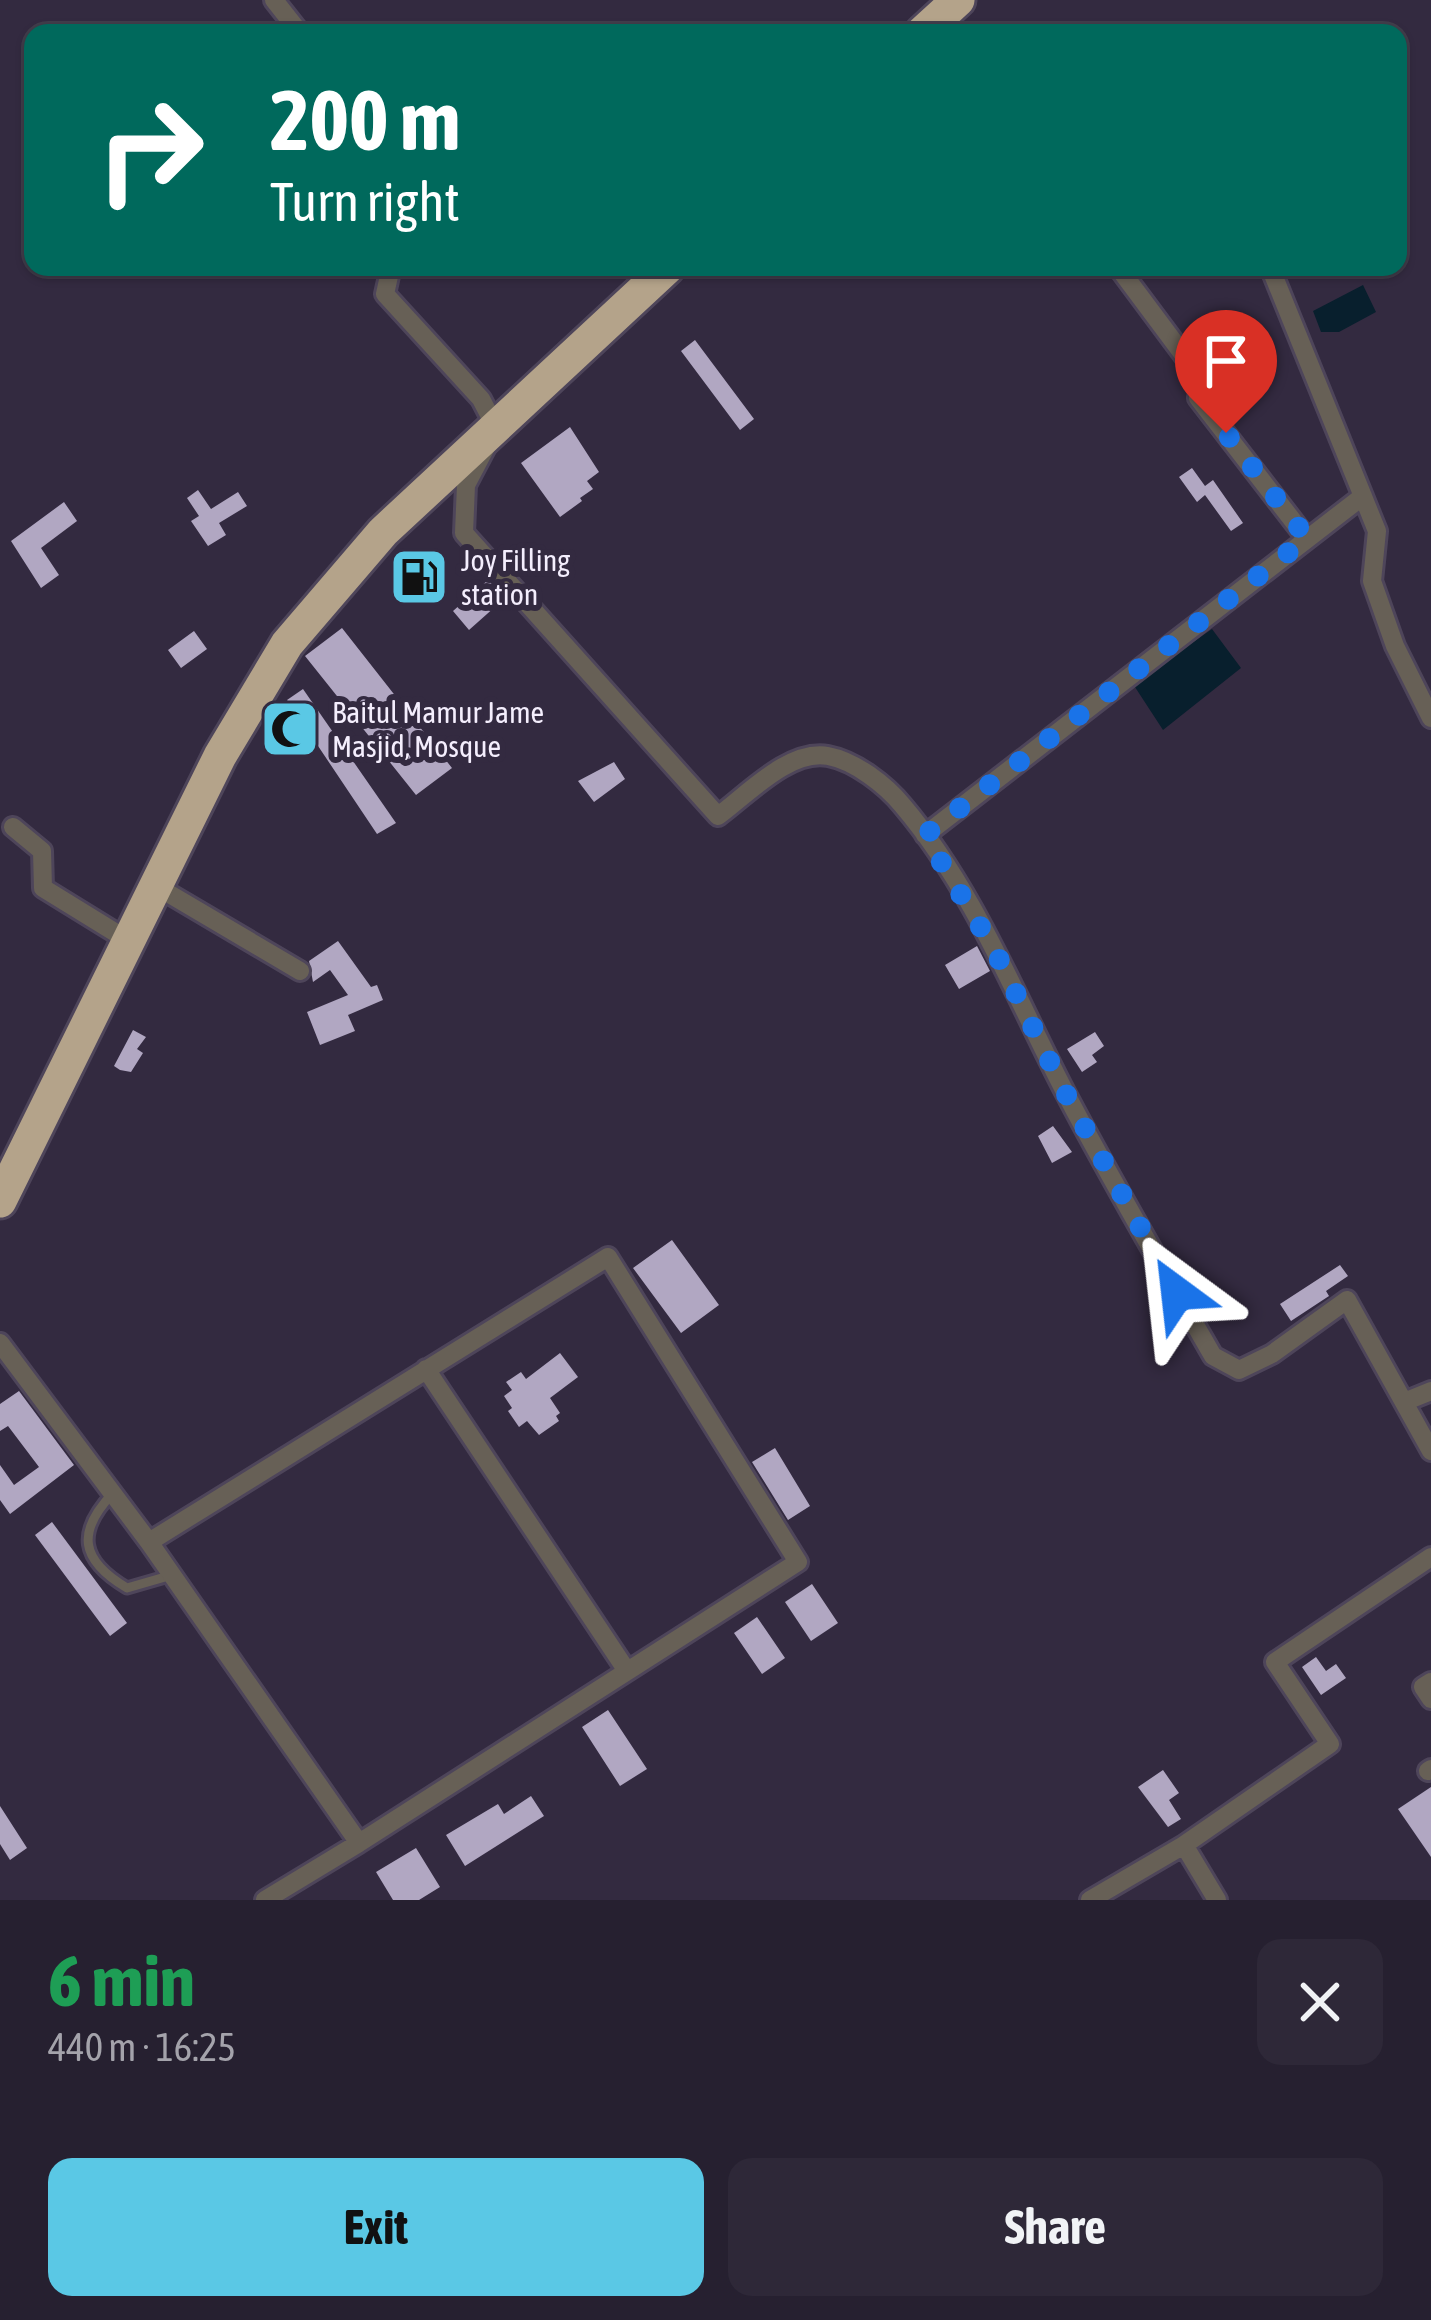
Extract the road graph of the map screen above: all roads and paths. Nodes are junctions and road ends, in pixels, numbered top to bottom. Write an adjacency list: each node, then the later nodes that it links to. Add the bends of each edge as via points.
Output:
1 (274, 0): 2 (street)
2 (293, 24)
3 (389, 276): 7 (street, via 385,294 481,399)
4 (658, 276): 7 (highway)
5 (1125, 276): 9 (street, via 1203,381 1198,398)
6 (1274, 276): 8 (street)
7 (496, 428): 12 (street, via 466,484 464,533 718,816 779,770 824,755 880,783); 13 (highway, via 356,560 287,644)
8 (1363, 496): 9 (street); 10 (street, via 1377,530 1372,581)
9 (1307, 538): 12 (street)
10 (1431, 718)
11 (13, 827): 14 (street, via 42,851 44,888)
12 (925, 835): 20 (street, via 1213,1356 1239,1370 1347,1300)
13 (156, 886): 14 (highway); 15 (street)
14 (129, 941): 16 (highway)
15 (300, 971)
16 (0, 1201)
17 (0, 1343): 22 (street)
18 (426, 1370): 23 (street); 26 (street); 26 (street, via 608,1257 798,1562)
19 (1431, 1390): 20 (street)
20 (1404, 1402): 21 (street)
21 (1431, 1451)
22 (113, 1493): 23 (street); 25 (lane, via 92,1516 92,1558 127,1588)
23 (149, 1542): 25 (street)
24 (1431, 1557): 30 (street, via 1274,1662 1330,1744)
25 (172, 1575): 29 (street)
26 (628, 1671): 29 (street)
27 (1431, 1682): 28 (street, via 1423,1687)
28 (1431, 1699)
29 (359, 1843): 31 (street)
30 (1184, 1845): 32 (street); 33 (street)
31 (265, 1900)
32 (1090, 1900)
33 (1217, 1900)

